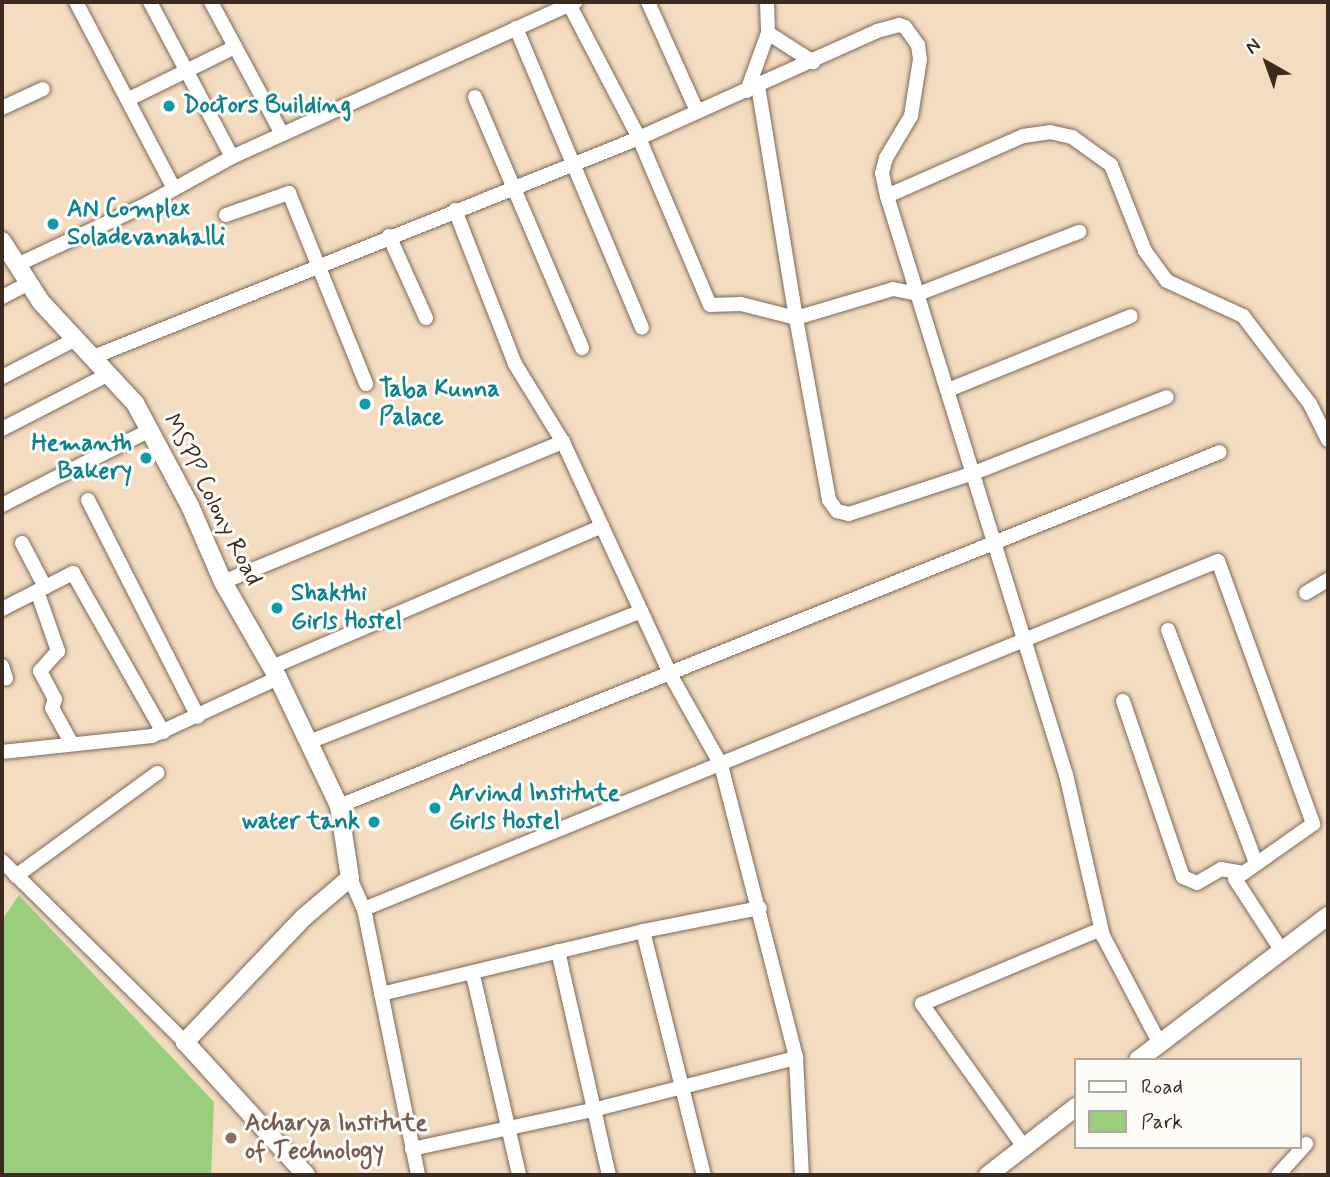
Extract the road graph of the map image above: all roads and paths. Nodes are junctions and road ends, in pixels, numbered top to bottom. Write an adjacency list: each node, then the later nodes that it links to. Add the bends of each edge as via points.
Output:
1 (76, 2): 15 (street)
2 (149, 2): 11 (street)
3 (211, 2): 9 (street)
4 (648, 2): 17 (street)
5 (767, 2): 8 (street)
6 (572, 3): 7 (street); 19 (street)
7 (516, 28): 18 (street); 21 (street)
8 (768, 33): 10 (street); 12 (street)
9 (235, 47): 11 (street); 18 (street)
10 (813, 62): 12 (street); 24 (street, via 899,25 918,45 911,116 882,173)
11 (186, 70): 15 (street); 20 (street)
12 (753, 88): 17 (street); 37 (street)
13 (43, 89): 16 (street)
14 (475, 97): 22 (street)
15 (130, 99): 23 (street)
16 (2, 108)
17 (698, 111): 19 (street)
18 (282, 134): 20 (street)
19 (639, 138): 21 (street); 37 (street, via 710,305 741,304)
20 (232, 157): 23 (street)
21 (571, 163): 22 (street); 38 (street)
22 (513, 186): 25 (street); 40 (street)
23 (174, 189): 30 (street)
24 (887, 196): 33 (street); 49 (street, via 1023,136 1050,132 1072,137 1111,165 1145,251 1167,281 1243,316 1310,404)
25 (456, 210): 28 (street); 50 (street, via 514,364)
26 (226, 215): 31 (street, via 289,192)
27 (1079, 232): 33 (street)
28 (389, 236): 31 (street); 36 (street)
29 (2, 241): 30 (street, MSPP Colony Road)
30 (17, 265): 32 (street, MSPP Colony Road)
31 (318, 265): 41 (street); 44 (street)
32 (29, 283): 34 (street); 39 (street, MSPP Colony Road)
33 (918, 294): 37 (street, via 893,289); 45 (street)
34 (2, 297)
35 (1130, 316): 45 (street)
36 (426, 318)
37 (796, 318): 52 (street, via 829,500 837,511 849,514)
38 (642, 328)
39 (76, 339): 41 (street, MSPP Colony Road); 43 (street)
40 (582, 348)
41 (91, 358): 42 (street, MSPP Colony Road)
42 (107, 375): 47 (street); 48 (street, MSPP Colony Road, via 135,403)
43 (2, 377)
44 (366, 384)
45 (948, 390): 52 (street)
46 (1167, 397): 52 (street)
47 (2, 429)
48 (150, 430): 54 (street); 59 (street, MSPP Colony Road)
49 (1328, 440)
50 (562, 442): 55 (street); 59 (street)
51 (1220, 452): 56 (street)
52 (975, 473): 56 (street)
53 (88, 499): 69 (street)
54 (2, 505)
55 (602, 526): 63 (street); 66 (street)
56 (996, 542): 65 (street); 67 (street)
57 (22, 543): 60 (street)
58 (1328, 580): 61 (street)
59 (223, 582): 66 (street, MSPP Colony Road)
60 (41, 589): 62 (street); 70 (street, via 73,573); 72 (street, via 58,651 40,671 55,699 52,708)
61 (1306, 593)
62 (2, 609)
63 (640, 611): 67 (street); 71 (street)
64 (1168, 630): 78 (street)
65 (1025, 643): 74 (street); 78 (street, via 1218,561 1313,824); 85 (street, via 1066,775)
66 (275, 673): 69 (street); 71 (street, MSPP Colony Road)
67 (670, 674): 74 (street); 76 (street)
68 (1123, 701): 79 (street, via 1183,877 1197,883 1221,869)
69 (198, 717): 70 (street)
70 (163, 732): 72 (street)
71 (309, 742): 76 (street, MSPP Colony Road)
72 (72, 744): 73 (street)
73 (2, 752)
74 (721, 765): 82 (street); 83 (street)
75 (157, 773): 80 (street)
76 (339, 806): 81 (street, MSPP Colony Road)
77 (2, 861): 80 (street)
78 (1256, 863): 79 (street)
79 (1242, 873): 88 (street, via 1235,880)
80 (16, 876): 91 (street)
81 (350, 878): 83 (street, MSPP Colony Road); 91 (street, via 304,917)
82 (760, 908): 86 (street); 93 (street)
83 (364, 909): 90 (street, MSPP Colony Road)
84 (1328, 916): 88 (street)
85 (1101, 929): 92 (street); 100 (street, via 922,1004)
86 (643, 931): 87 (street); 95 (street)
87 (558, 951): 89 (street); 97 (street)
88 (1282, 951): 92 (street)
89 (473, 975): 90 (street); 98 (street)
90 (382, 994): 102 (street, MSPP Colony Road)
91 (185, 1042): 105 (street)
92 (1160, 1044): 94 (street)
93 (796, 1058): 95 (street); 110 (street)
94 (1141, 1058)
95 (684, 1088): 97 (street); 109 (street)
96 (1074, 1109): 100 (street)
97 (593, 1110): 98 (street); 108 (street)
98 (508, 1127): 102 (street); 107 (street)
99 (1306, 1144): 101 (street)
100 (1024, 1147): 104 (street)
101 (1302, 1148)
102 (412, 1149): 106 (street, MSPP Colony Road)
103 (1301, 1149): 111 (street)
104 (993, 1173)
105 (306, 1175)
106 (418, 1175)
107 (519, 1175)
108 (609, 1175)
109 (704, 1175)
110 (802, 1175)
111 (1278, 1175)

